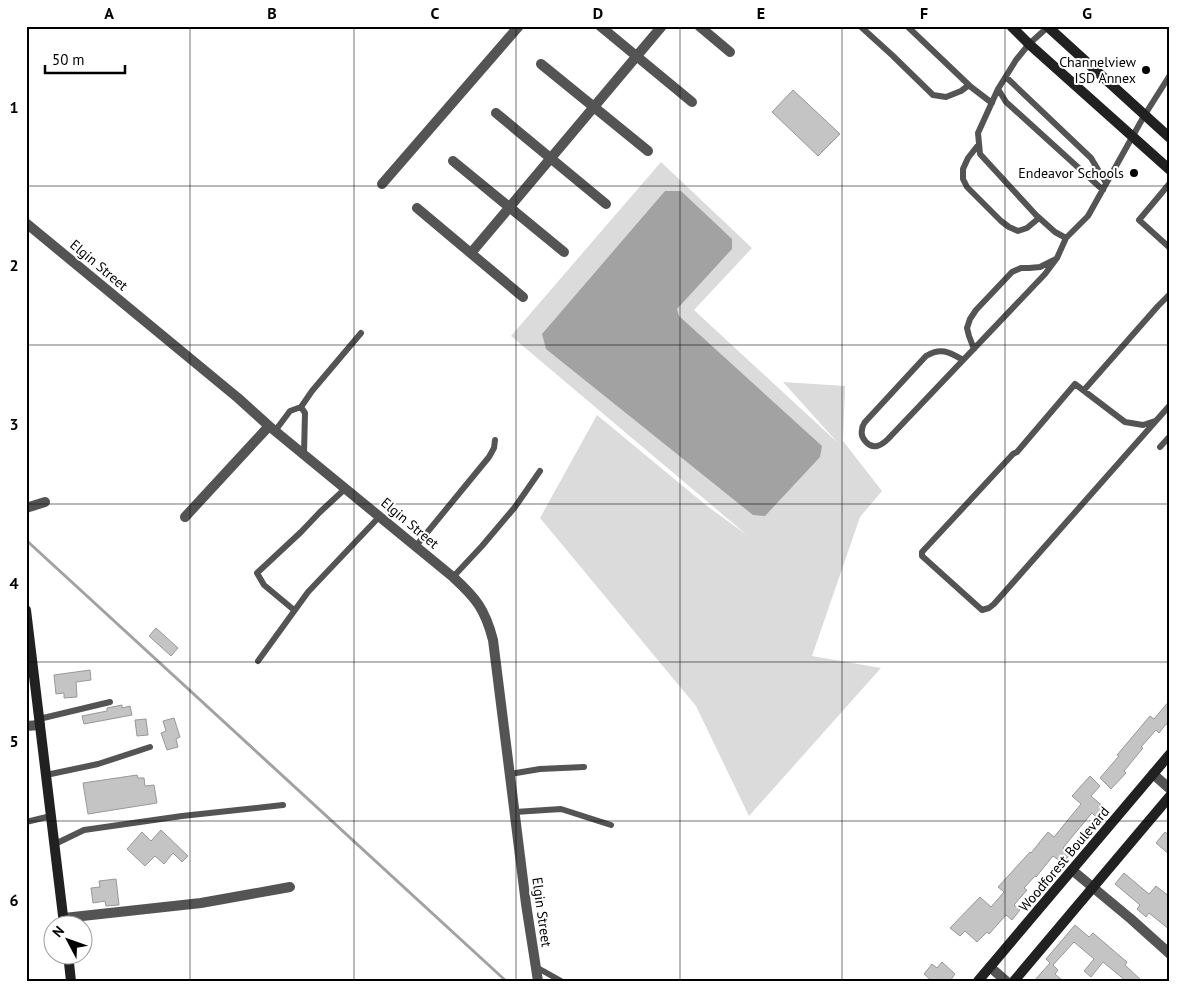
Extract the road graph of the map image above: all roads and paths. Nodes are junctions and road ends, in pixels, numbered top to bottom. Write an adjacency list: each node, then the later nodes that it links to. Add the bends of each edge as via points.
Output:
1 (519, 26): 30 (street)
2 (600, 26): 11 (street)
3 (662, 26): 11 (street)
4 (699, 26): 10 (street)
5 (860, 26): 15 (lane, via 933,95 946,97)
6 (907, 26): 15 (lane)
7 (1011, 26): 9 (main road)
8 (1048, 27): 9 (lane); 21 (main road)
9 (1029, 44): 14 (lane); 22 (main road)
10 (730, 52)
11 (636, 56): 17 (street); 19 (street)
12 (541, 64): 19 (street)
13 (1170, 75): 21 (lane)
14 (1006, 77): 16 (lane); 29 (lane, via 1091,158)
15 (969, 85): 18 (lane)
16 (998, 89): 18 (lane); 32 (lane, via 1006,102)
17 (692, 102)
18 (992, 103): 24 (lane, via 978,133)
19 (594, 106): 25 (street); 26 (street)
20 (496, 113): 26 (street)
21 (1144, 116): 22 (lane); 23 (main road)
22 (1132, 136): 28 (main road); 29 (lane)
23 (1170, 138)
24 (979, 144): 36 (lane, via 980,154); 36 (lane, via 962,168 967,186 1018,231)
25 (648, 151)
26 (551, 158): 33 (street); 34 (street)
27 (453, 161): 34 (street)
28 (1170, 170)
29 (1106, 183): 32 (lane)
30 (382, 184)
31 (1170, 184): 39 (lane, via 1139,220)
32 (1102, 190): 38 (lane, via 1088,216)
33 (606, 204)
34 (510, 207): 40 (street); 41 (street)
35 (416, 208): 41 (street)
36 (1039, 218): 38 (lane)
37 (26, 223): 52 (street, Elgin Street)
38 (1066, 238): 42 (lane)
39 (1170, 248)
40 (564, 252)
41 (471, 253): 44 (street)
42 (1057, 258): 46 (lane); 46 (lane, via 1040,267 1012,272 976,310 967,328)
43 (1170, 294): 48 (lane)
44 (523, 297)
45 (361, 333): 50 (lane)
46 (974, 349): 47 (lane)
47 (963, 360): 47 (lane, via 888,439 872,446 862,437 865,422 926,356 942,351)
48 (1084, 390): 51 (lane, via 1124,422 1143,425); 51 (lane, via 1075,384 1017,452 922,552 922,556 982,610 994,604)
49 (1170, 405): 51 (lane)
50 (301, 407): 52 (lane); 56 (lane, via 305,413)
51 (1156, 421)
52 (272, 428): 56 (street, Elgin Street); 62 (street)
53 (1170, 436): 55 (lane)
54 (495, 440): 63 (lane, via 489,457)
55 (1160, 446)
56 (304, 454): 58 (street, Elgin Street)
57 (540, 471): 64 (lane, via 515,507)
58 (346, 488): 61 (street, Elgin Street); 66 (lane, via 257,573 264,585)
59 (44, 502): 60 (street)
60 (26, 508)
61 (380, 516): 63 (street, Elgin Street); 66 (lane)
62 (186, 517)
63 (416, 546): 64 (street, Elgin Street)
64 (453, 577): 76 (street, Elgin Street, via 471,594 489,623)
65 (26, 610): 67 (main road)
66 (294, 610): 68 (lane)
67 (27, 627): 70 (main road)
68 (258, 660)
69 (110, 702): 70 (lane)
70 (40, 722): 71 (street); 75 (main road)
71 (26, 726)
72 (150, 747): 75 (lane, via 98,764)
73 (1170, 754): 77 (main road, Woodforest Boulevard)
74 (584, 767): 76 (lane)
75 (46, 774): 82 (main road)
76 (510, 774): 81 (street, Elgin Street)
77 (1153, 774): 78 (street); 86 (main road, Woodforest Boulevard)
78 (1170, 789)
79 (1170, 796): 88 (main road)
80 (283, 804): 85 (lane, via 84,830)
81 (515, 812): 84 (lane, via 561,809); 93 (street, Elgin Street)
82 (51, 816): 83 (lane); 85 (main road)
83 (26, 822)
84 (611, 824)
85 (55, 844): 89 (main road)
86 (1072, 870): 88 (street); 94 (main road, Woodforest Boulevard)
87 (290, 887): 90 (street)
88 (1092, 887): 91 (street); 100 (main road)
89 (63, 914)
90 (92, 917)
91 (1170, 954)
92 (69, 964): 95 (main road)
93 (536, 967): 96 (street, Elgin Street); 97 (lane)
94 (990, 967): 98 (main road, Woodforest Boulevard); 99 (street)
95 (71, 981)
96 (538, 981)
97 (561, 981)
98 (978, 981)
99 (1006, 981)
100 (1014, 981)

